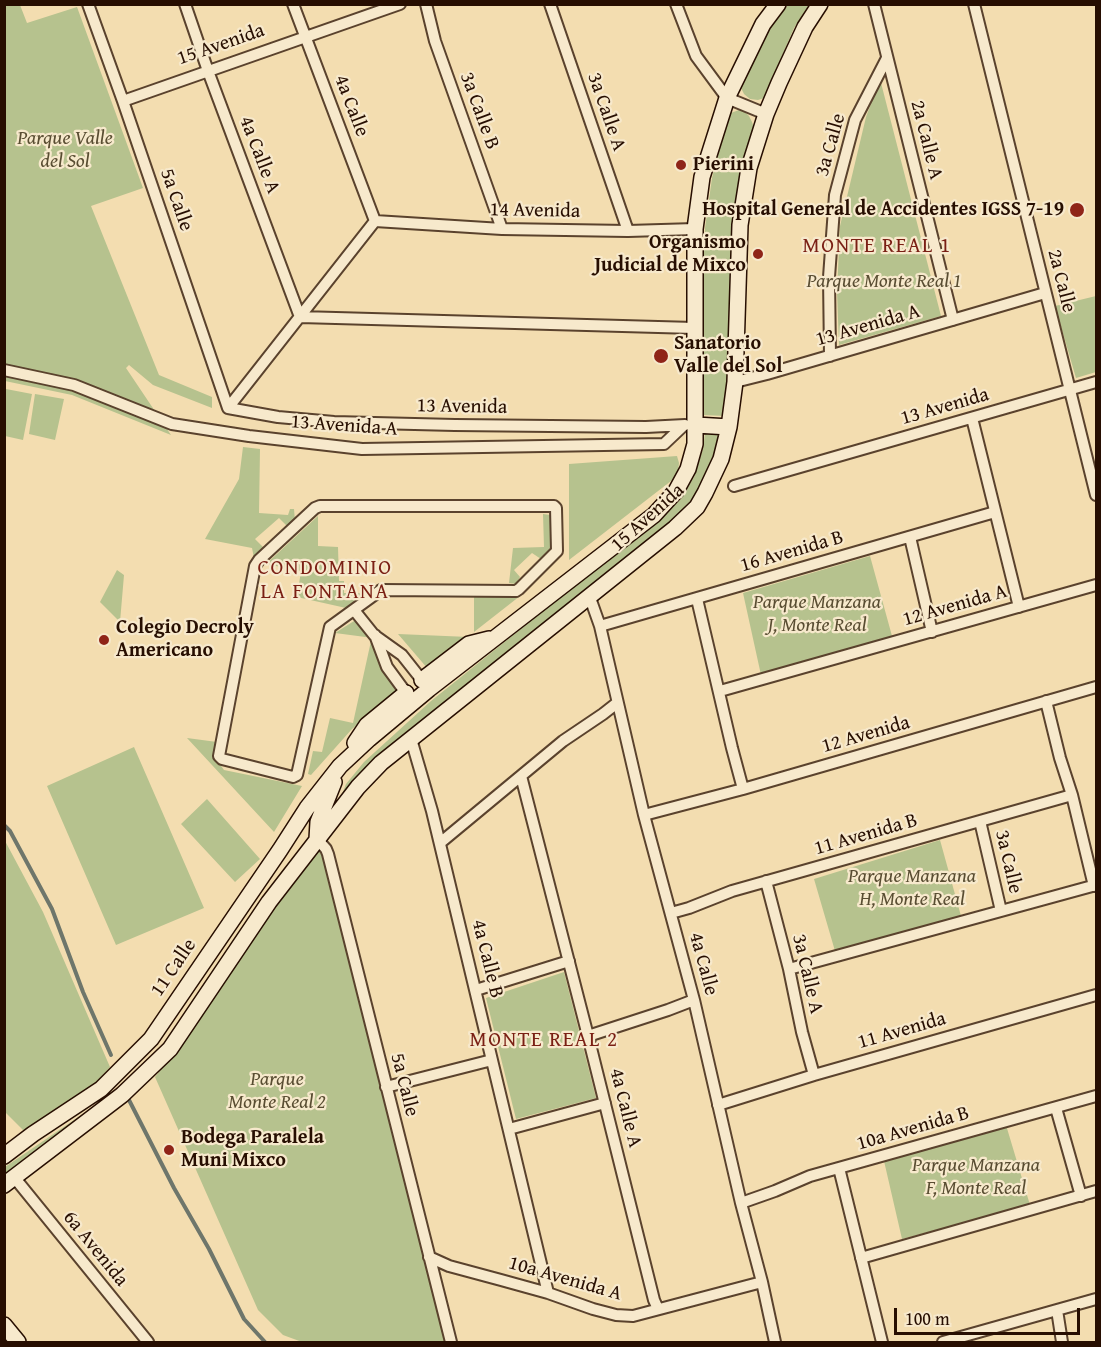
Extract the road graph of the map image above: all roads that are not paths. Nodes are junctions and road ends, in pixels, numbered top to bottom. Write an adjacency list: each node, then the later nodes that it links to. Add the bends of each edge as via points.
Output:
1 (88, 4): 16 (street, 5a Calle)
2 (185, 4): 14 (street, 4a Calle A)
3 (292, 4): 12 (street, 4a Calle)
4 (400, 4): 12 (street, 15 Avenida)
5 (426, 4): 19 (street, 3a Calle B, via 435,41)
6 (550, 4): 21 (street, 3a Calle A)
7 (676, 4): 15 (street, via 696,56)
8 (778, 4): 15 (main road, 15 Avenida, via 763,24)
9 (820, 4): 17 (main road, 15 Avenida, via 805,27)
10 (874, 4): 13 (street, 2a Calle A)
11 (974, 4): 22 (street, 2a Calle)
12 (305, 38): 14 (street, 15 Avenida); 18 (street, 4a Calle)
13 (887, 58): 24 (street, 2a Calle A); 26 (street, 3a Calle, via 855,120 835,195 829,277)
14 (208, 71): 16 (street, 15 Avenida); 23 (street, 4a Calle A)
15 (727, 98): 17 (street); 20 (main road, 15 Avenida, via 702,177)
16 (123, 101): 31 (street, 5a Calle)
17 (766, 114): 28 (main road, 15 Avenida, via 749,168 740,225)
18 (375, 221): 19 (street, 14 Avenida); 23 (street)
19 (502, 229): 21 (street, 14 Avenida)
20 (695, 229): 21 (street, 14 Avenida); 25 (main road, 15 Avenida)
21 (628, 231)
22 (1045, 293): 24 (street, 13 Avenida A); 30 (street, 2a Calle)
23 (300, 316): 25 (street); 31 (street)
24 (953, 320): 26 (street, 13 Avenida A)
25 (694, 328): 33 (main road, 15 Avenida)
26 (830, 356): 28 (street, 13 Avenida A)
27 (4, 370): 33 (street, 13 Avenida A, via 74,385 172,424 362,449 664,444)
28 (735, 382): 34 (main road, 15 Avenida)
29 (1096, 382): 30 (street, 13 Avenida)
30 (1070, 390): 32 (street, 13 Avenida); 36 (street, 2a Calle)
31 (228, 408): 33 (street, 13 Avenida, via 334,422)
32 (972, 418): 35 (street, 13 Avenida); 37 (street)
33 (689, 425): 34 (main road); 47 (main road, 15 Avenida, via 695,444 688,469 676,491 654,515 495,638)
34 (729, 427): 40 (main road, 15 Avenida, via 721,459 697,507)
35 (734, 486)
36 (1096, 491)
37 (995, 512): 38 (street, 16 Avenida B); 42 (street)
38 (910, 537): 41 (street, 16 Avenida B); 45 (street)
39 (1096, 585): 42 (street, 12 Avenida A)
40 (589, 596): 44 (street, 4a Calle); 53 (main road, 15 Avenida)
41 (697, 599): 44 (street, 16 Avenida B); 49 (street)
42 (1019, 607): 45 (street, 12 Avenida A)
43 (354, 610): 43 (street, via 386,589 519,590 557,551 556,508 315,508 255,566 220,758 295,776 328,630); 46 (street)
44 (600, 627): 52 (street, 4a Calle)
45 (932, 632): 49 (street, 12 Avenida A)
46 (375, 635): 47 (street, via 402,655); 50 (street, via 387,667)
47 (426, 684): 50 (main road, 15 Avenida)
48 (1096, 687): 51 (street, 12 Avenida)
49 (720, 692): 56 (street)
50 (409, 697): 54 (main road, 15 Avenida)
51 (1046, 701): 56 (street, 12 Avenida); 57 (street)
52 (617, 703): 55 (street); 58 (street, 4a Calle)
53 (411, 739): 60 (main road, 15 Avenida, via 358,787); 61 (street, 4a Calle B)
54 (340, 766): 60 (main road, via 318,822); 80 (main road, 11 Calle, via 307,808 151,1039 101,1089)
55 (521, 776): 61 (street); 66 (street, 4a Calle A)
56 (743, 789): 58 (street, 12 Avenida)
57 (1072, 795): 59 (street, 11 Avenida B); 63 (street)
58 (644, 815): 65 (street, 4a Calle)
59 (980, 821): 62 (street, 11 Avenida B); 64 (street, 3a Calle)
60 (317, 839): 74 (street, 5a Calle, via 328,854); 82 (main road, via 269,902 170,1049 122,1095)
61 (440, 843): 68 (street, 4a Calle B)
62 (766, 881): 65 (street, 11 Avenida B); 67 (street, 3a Calle A)
63 (1095, 886): 64 (street)
64 (1001, 911): 67 (street)
65 (670, 913): 70 (street, 4a Calle)
66 (569, 961): 68 (street); 71 (street, 4a Calle A)
67 (789, 969): 73 (street, 3a Calle A)
68 (476, 990): 72 (street, 4a Calle B)
69 (1096, 995): 73 (street, 11 Avenida)
70 (694, 1000): 71 (street); 77 (street, 4a Calle)
71 (588, 1036): 76 (street, 4a Calle A)
72 (492, 1060): 74 (street); 79 (street, 4a Calle B)
73 (814, 1075): 77 (street, 11 Avenida)
74 (386, 1087): 86 (street, 5a Calle)
75 (1096, 1096): 78 (street, 10a Avenida B)
76 (605, 1103): 79 (street); 91 (street, 4a Calle A)
77 (718, 1105): 85 (street, 4a Calle)
78 (1056, 1108): 81 (street, 10a Avenida B); 84 (street)
79 (509, 1129): 89 (street, 4a Calle B)
80 (4, 1156)
81 (838, 1168): 85 (street, 10a Avenida B); 87 (street)
82 (9, 1181): 95 (street, 6a Avenida)
83 (1096, 1191): 84 (street)
84 (1081, 1196): 87 (street)
85 (741, 1203): 88 (street, 4a Calle)
86 (429, 1257): 89 (street, 10a Avenida A); 96 (street, 5a Calle)
87 (861, 1258): 98 (street)
88 (762, 1282): 91 (street, 10a Avenida A); 97 (street, 4a Calle)
89 (548, 1293): 91 (street, 10a Avenida A, via 616,1315 633,1316)
90 (1096, 1299): 92 (street)
91 (658, 1309)
92 (1058, 1310): 99 (street); 100 (street)
93 (4, 1325): 94 (main road)
94 (18, 1342)
95 (148, 1342)
96 (451, 1342)
97 (776, 1342)
98 (882, 1342)
99 (943, 1342)
100 (1062, 1342)

